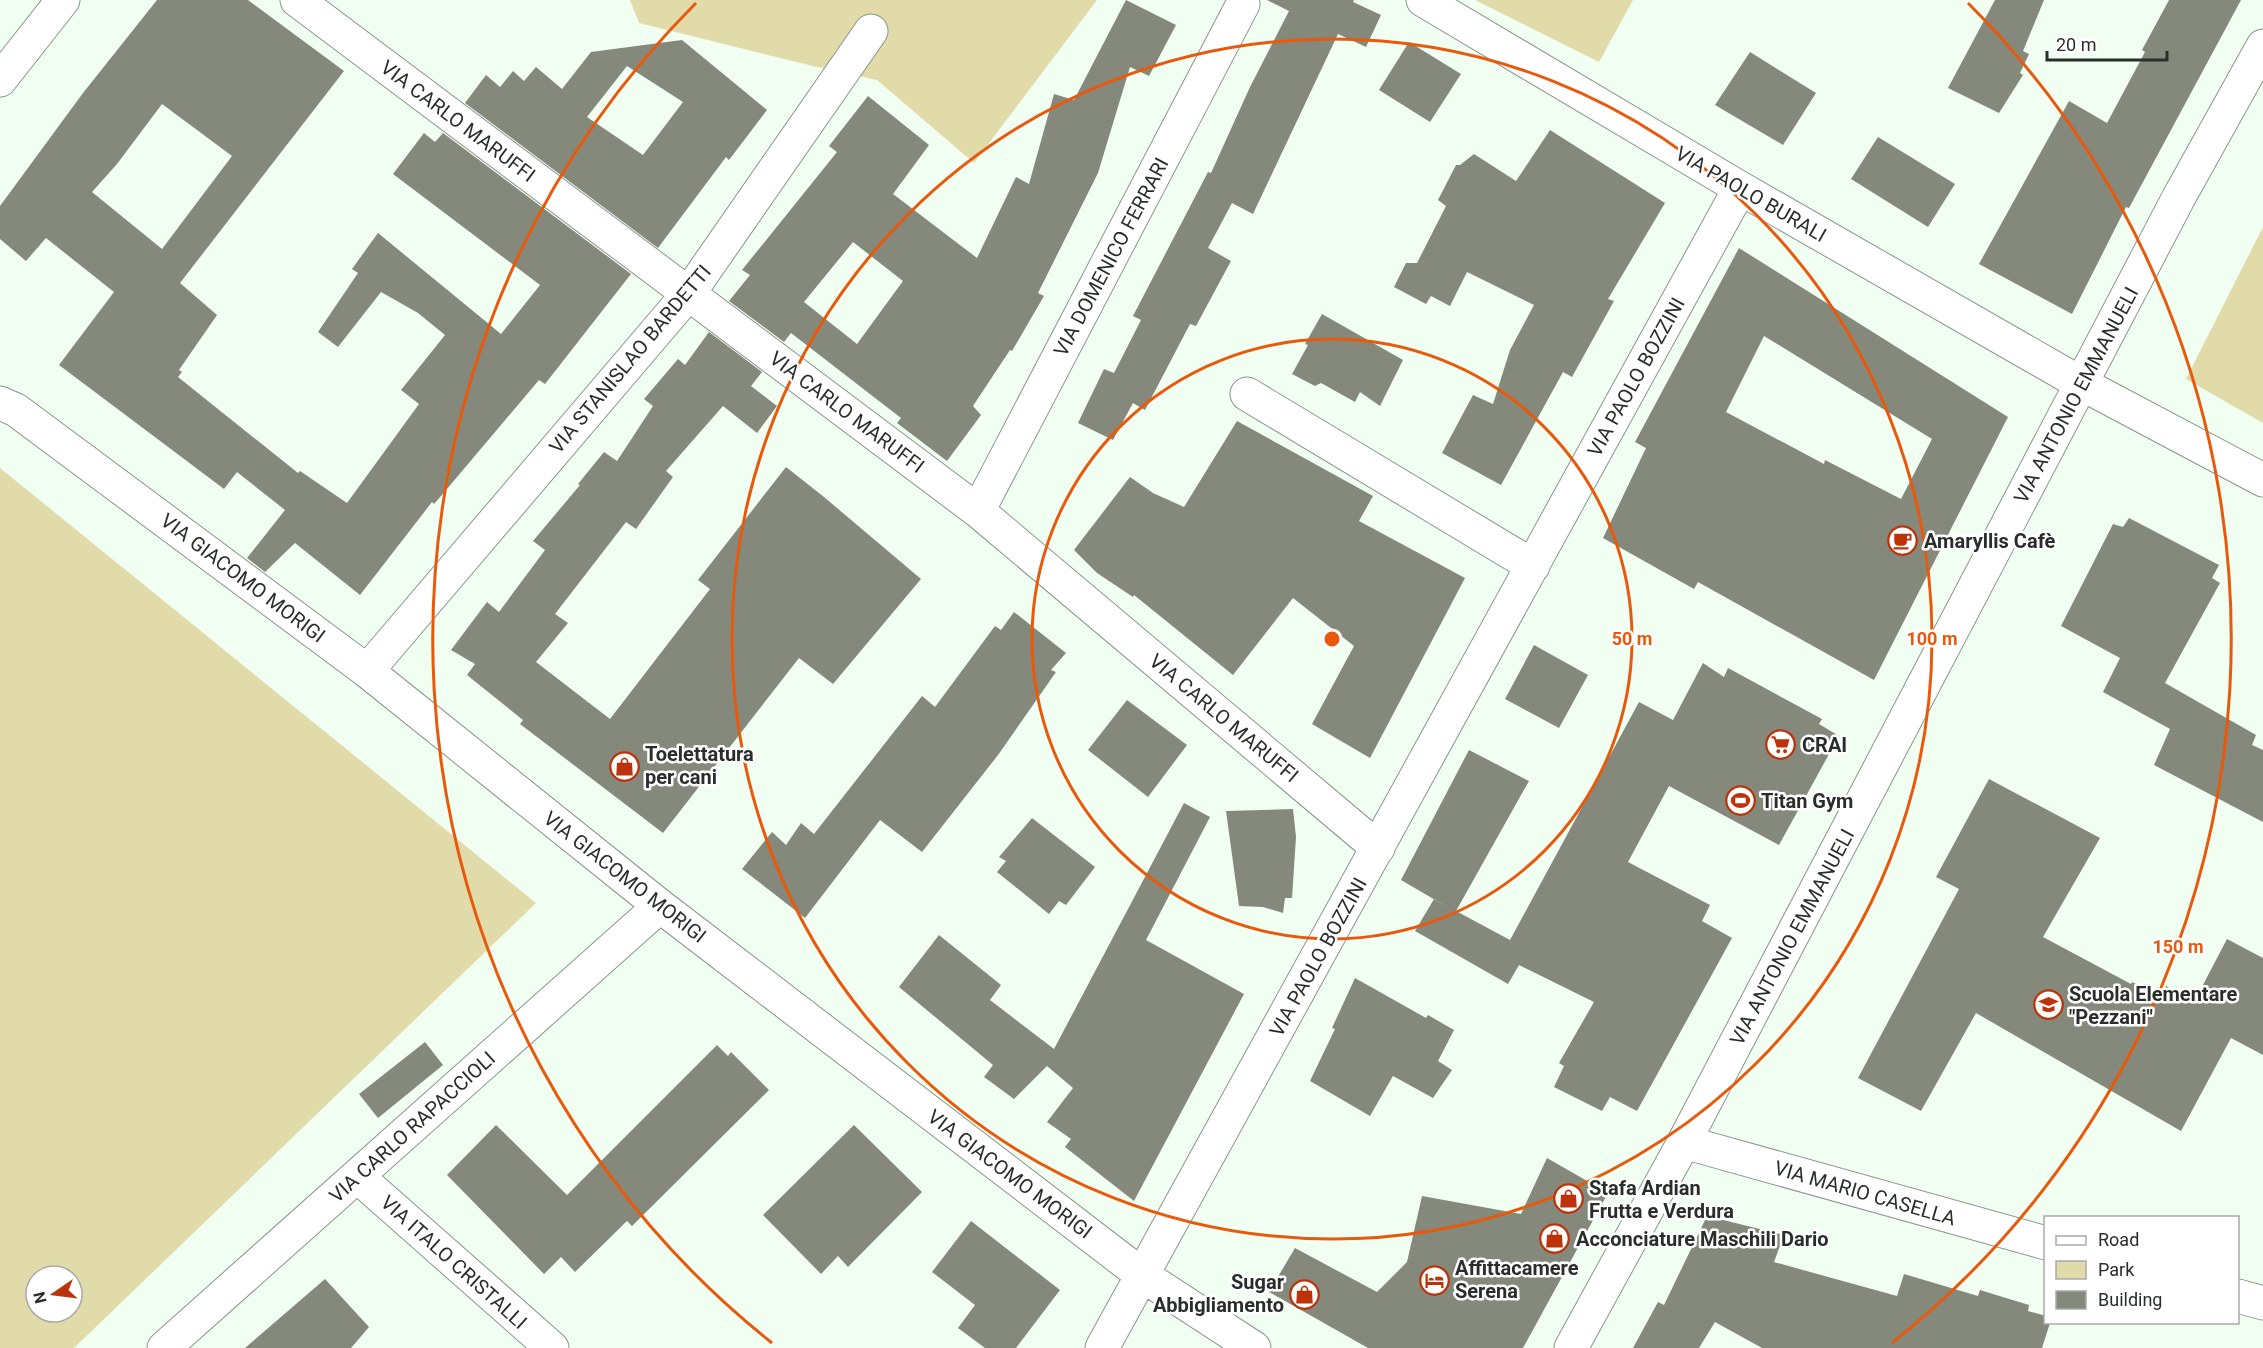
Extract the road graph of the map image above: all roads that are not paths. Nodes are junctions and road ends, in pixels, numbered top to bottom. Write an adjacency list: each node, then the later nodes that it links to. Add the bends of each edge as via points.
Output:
1 (63, 0): 7 (street)
2 (297, 0): 9 (street, VIA CARLO MARUFFI)
3 (1423, 0): 8 (street, VIA PAOLO BURALI)
4 (1243, 4): 14 (street, VIA DOMENICO FERRARI)
5 (872, 31): 9 (street, VIA STANISLAO BARDETTI)
6 (2263, 46): 10 (street, VIA ANTONIO EMMANUELI)
7 (0, 80)
8 (1740, 188): 10 (street, VIA PAOLO BURALI); 15 (street, VIA PAOLO BOZZINI)
9 (689, 293): 14 (street, VIA CARLO MARUFFI); 16 (street, VIA STANISLAO BARDETTI)
10 (2082, 384): 13 (street, VIA PAOLO BURALI); 19 (street, VIA ANTONIO EMMANUELI)
11 (1247, 394): 15 (street)
12 (0, 403): 16 (street, VIA GIACOMO MORIGI, via 16,410)
13 (2263, 480)
14 (978, 511): 17 (street, VIA CARLO MARUFFI)
15 (1533, 566): 17 (street, VIA PAOLO BOZZINI)
16 (367, 671): 18 (street, VIA GIACOMO MORIGI)
17 (1378, 848): 22 (street, VIA PAOLO BOZZINI)
18 (660, 906): 20 (street, VIA CARLO RAPACCIOLI); 22 (street, VIA GIACOMO MORIGI)
19 (1684, 1142): 21 (street, VIA MARIO CASELLA); 29 (street, VIA ANTONIO EMMANUELI)
20 (357, 1176): 25 (street, VIA CARLO RAPACCIOLI); 26 (street, VIA ITALO CRISTALLI)
21 (2044, 1242)
22 (1142, 1275): 27 (street, VIA PAOLO BOZZINI); 28 (street, VIA GIACOMO MORIGI)
23 (2239, 1296): 24 (street)
24 (2263, 1303)
25 (164, 1348)
26 (552, 1348)
27 (1102, 1348)
28 (1254, 1348)
29 (1571, 1348)

